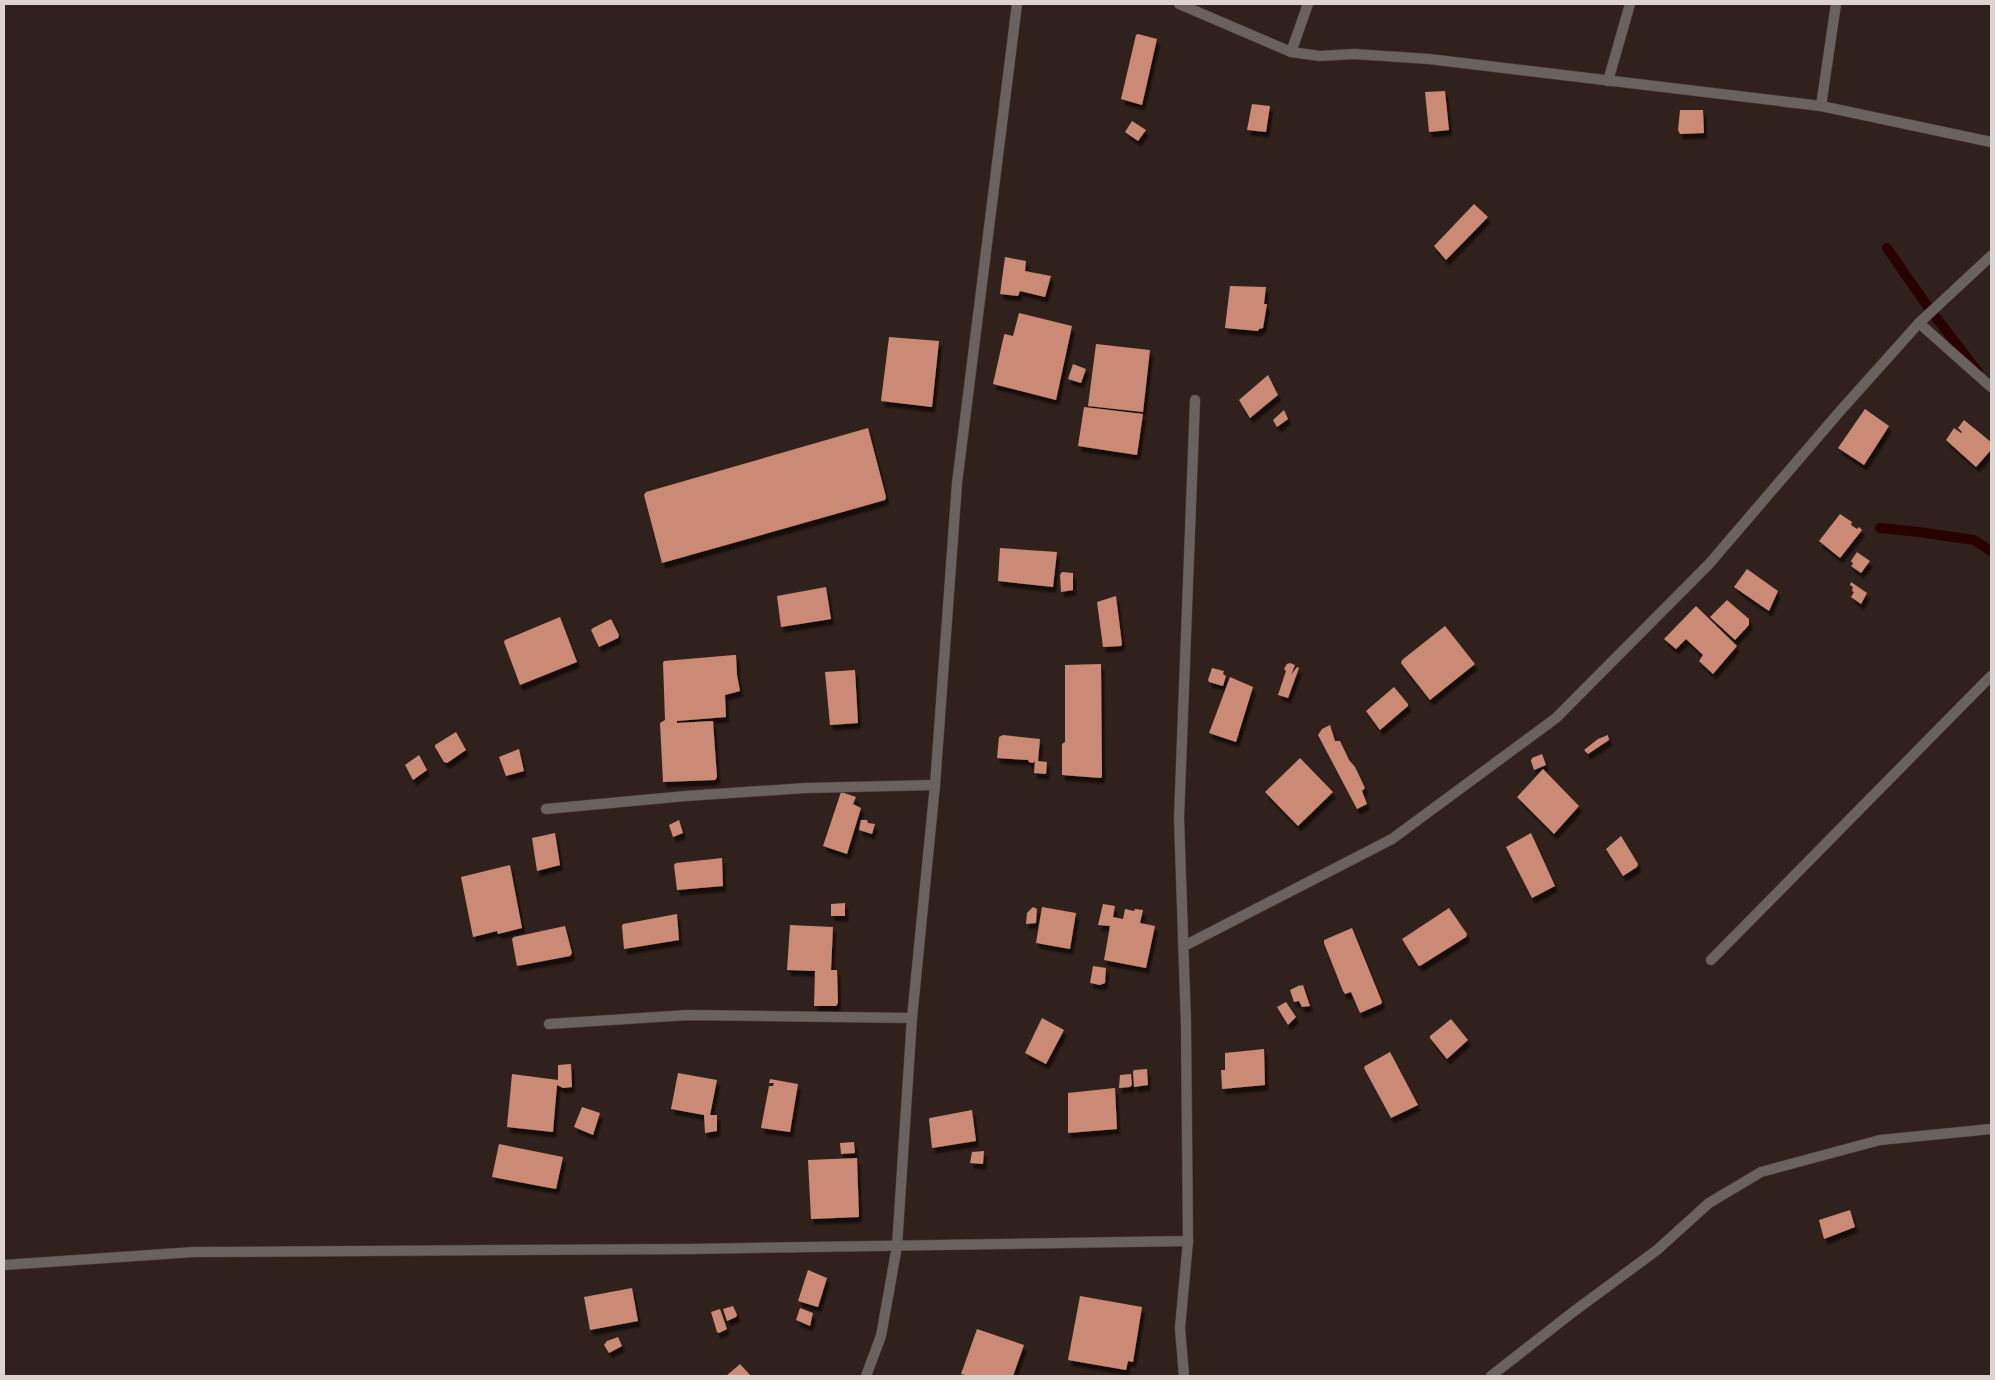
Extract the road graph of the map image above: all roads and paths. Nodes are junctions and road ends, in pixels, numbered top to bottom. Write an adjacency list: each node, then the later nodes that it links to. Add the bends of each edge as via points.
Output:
1 (1017, 4): 15 (street, via 957,482)
2 (1178, 4): 6 (street)
3 (1308, 4): 6 (street)
4 (1630, 4): 7 (street)
5 (1836, 4): 8 (street)
6 (1291, 52): 7 (street, via 1320,56 1354,54 1429,59)
7 (1608, 81): 8 (street)
8 (1820, 106): 9 (street)
9 (1991, 142)
10 (1991, 256): 11 (street)
11 (1919, 323): 12 (street); 17 (street, via 1709,564 1556,718 1392,839)
12 (1991, 387)
13 (1195, 400): 17 (street, via 1179,818)
14 (1991, 676): 18 (street)
15 (935, 785): 16 (street, via 806,788); 19 (street)
16 (546, 809)
17 (1184, 946): 22 (street)
18 (1711, 960)
19 (912, 1018): 20 (street, via 688,1015); 23 (street)
20 (548, 1024)
21 (1991, 1129): 27 (street, via 1880,1140 1761,1172 1710,1203 1657,1250)
22 (1188, 1241): 23 (street); 26 (street, via 1180,1328)
23 (897, 1246): 24 (street, via 194,1252); 25 (street, via 880,1336)
24 (4, 1265)
25 (866, 1376)
26 (1184, 1376)
27 (1491, 1376)

